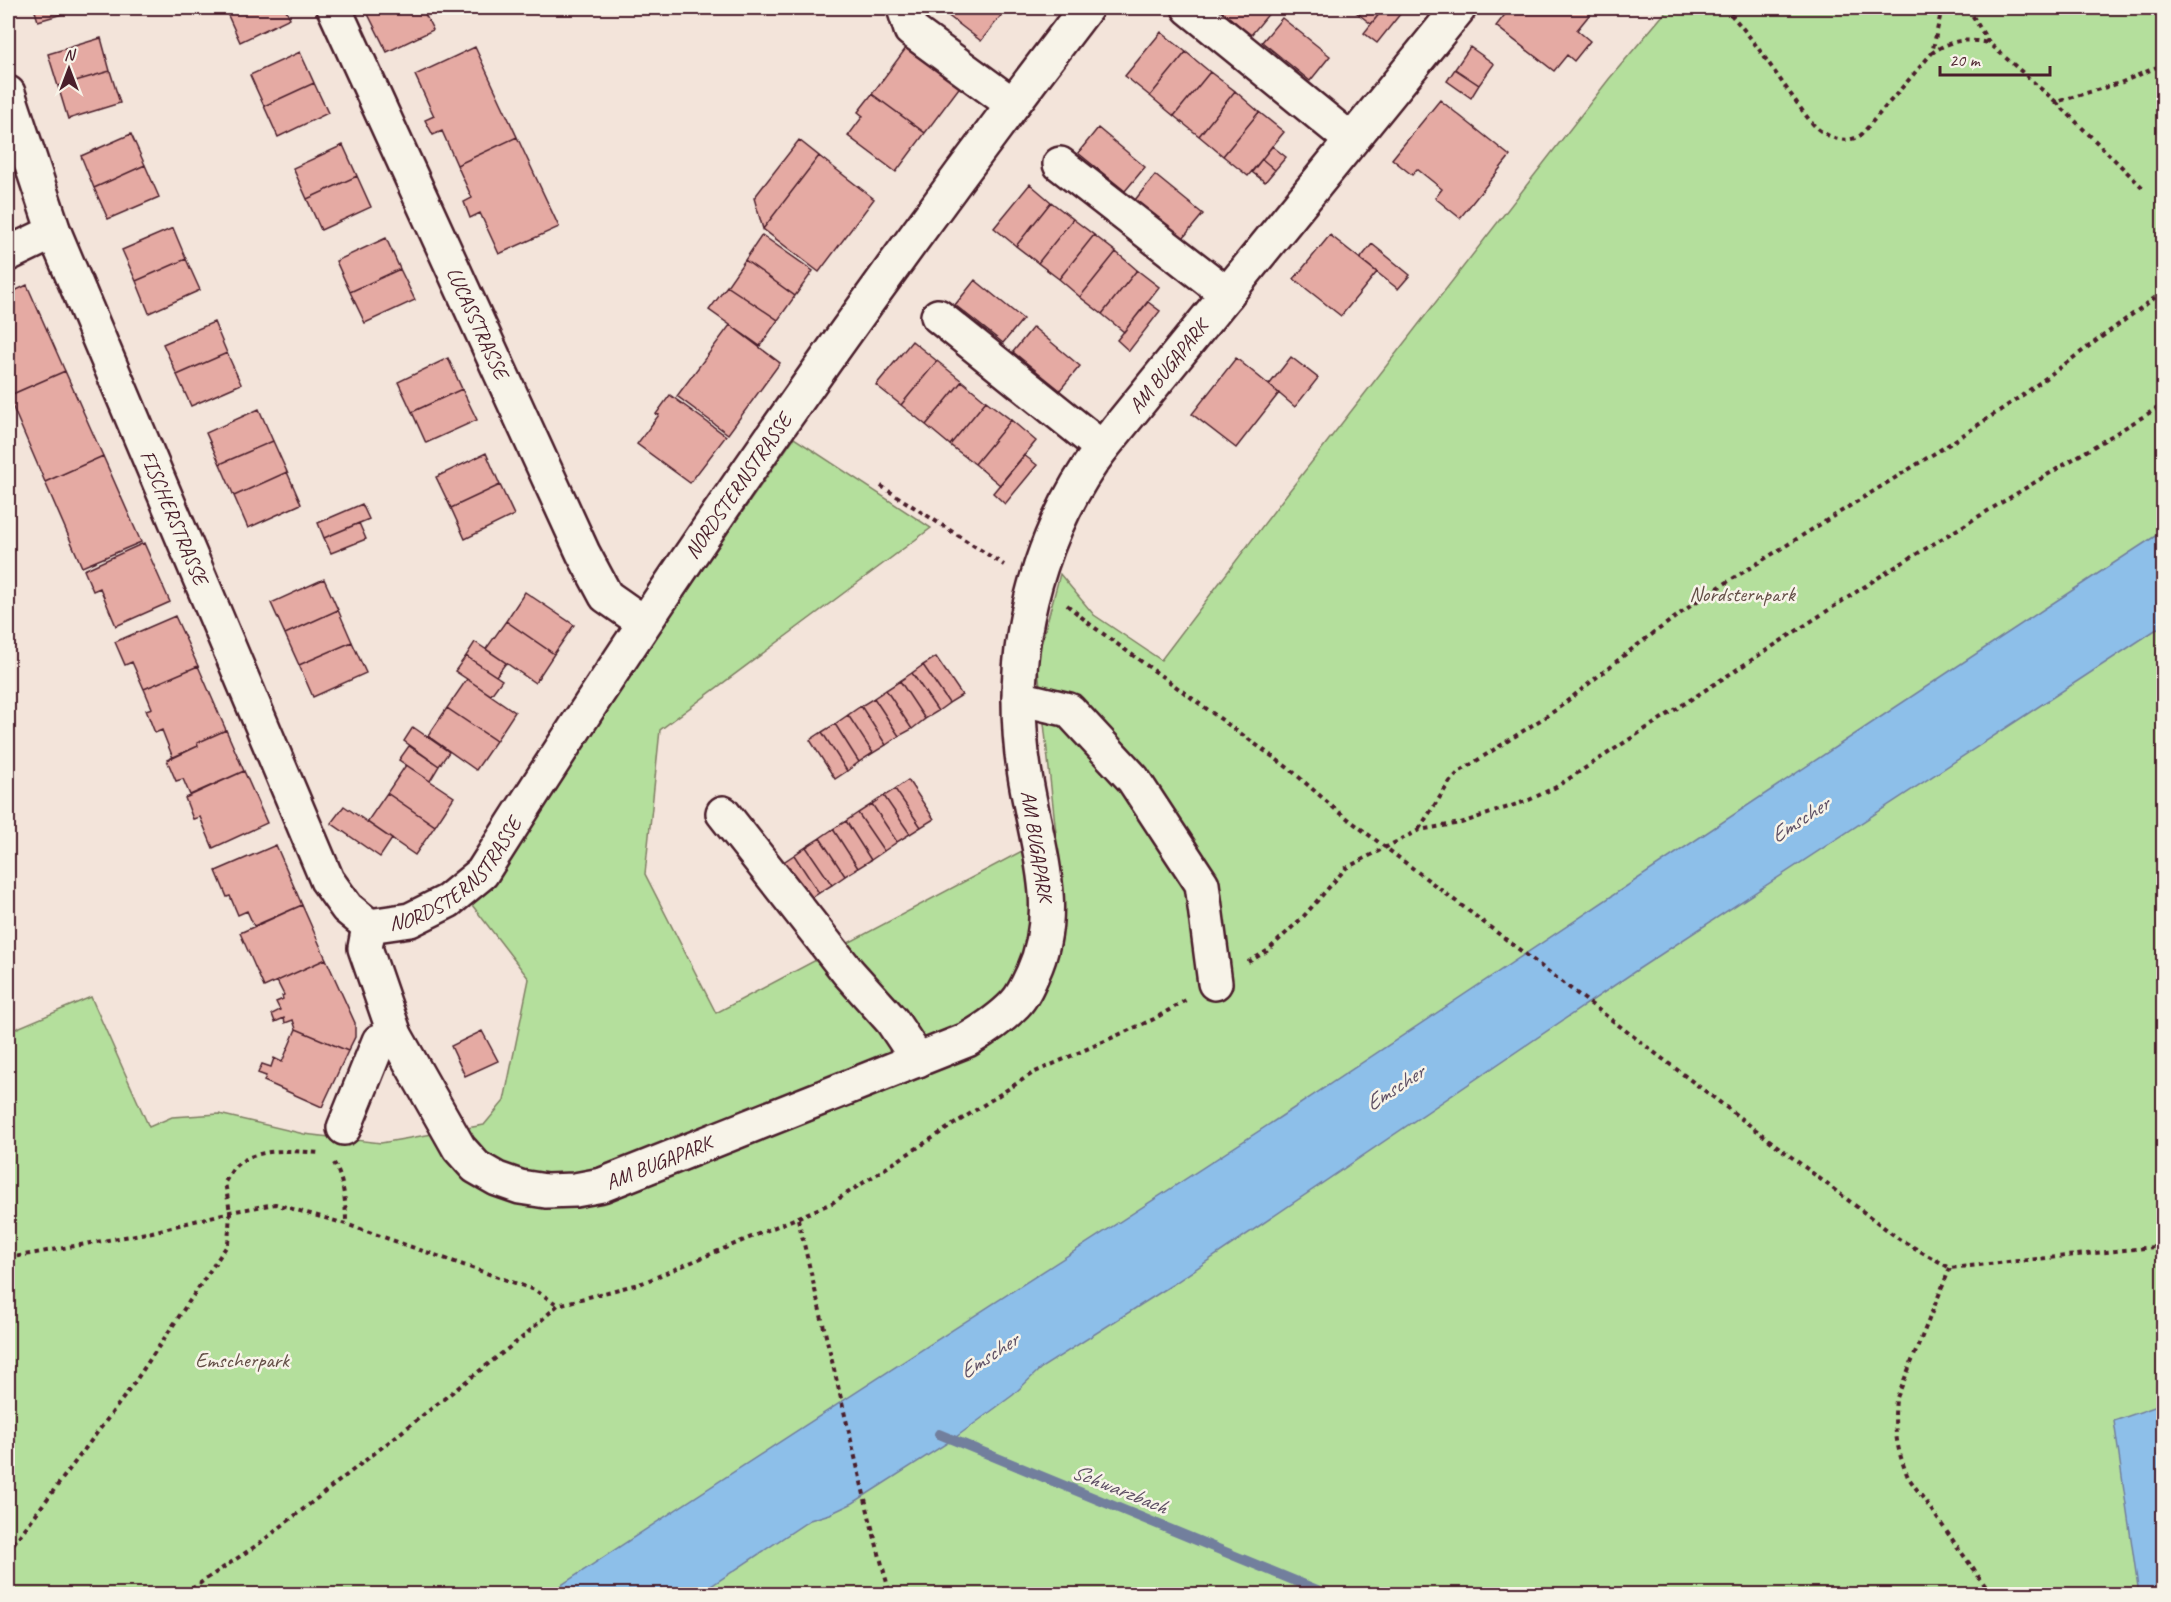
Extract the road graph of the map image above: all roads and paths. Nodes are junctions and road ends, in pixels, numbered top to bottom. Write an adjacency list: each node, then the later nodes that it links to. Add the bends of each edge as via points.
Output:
1 (334, 8): 27 (street, LUCASSTRASSE, via 583,553 606,596)
2 (904, 8): 14 (street, via 911,30)
3 (1086, 8): 14 (street, NORDSTERNSTRASSE)
4 (1188, 8): 15 (street)
5 (1459, 8): 15 (street, AM BUGAPARK)
6 (1724, 8): 10 (path, via 1806,116 1818,129 1842,140 1861,135)
7 (1942, 8): 10 (path)
8 (1968, 8): 9 (path)
9 (1989, 43): 10 (path, via 1954,41); 13 (path)
10 (1932, 53)
11 (2163, 64): 13 (path, via 2120,83)
12 (8, 93): 18 (street, FISCHERSTRASSE)
13 (2056, 102): 17 (path)
14 (1012, 104): 27 (street, NORDSTERNSTRASSE, via 902,251)
15 (1351, 140): 21 (street, AM BUGAPARK)
16 (1060, 164): 21 (street)
17 (2143, 188)
18 (54, 232): 19 (street); 32 (street, FISCHERSTRASSE, via 327,880 346,908)
19 (8, 254)
20 (2163, 291): 30 (path, via 1948,446 1700,599 1556,710 1459,772)
21 (1227, 294): 24 (street, AM BUGAPARK)
22 (938, 316): 24 (street)
23 (2163, 404): 30 (path, via 1887,572 1556,787 1461,823)
24 (1102, 448): 26 (street, AM BUGAPARK, via 1070,499)
25 (881, 486): 26 (path)
26 (1036, 582): 28 (street, AM BUGAPARK, via 1023,640); 31 (path, via 1291,770)
27 (643, 622): 32 (street, NORDSTERNSTRASSE, via 482,873 448,901 410,920)
28 (1019, 699): 33 (street, via 1068,710 1133,779 1202,884); 35 (street, AM BUGAPARK, via 1025,772 1047,893 1046,934 1035,968 1016,1003 977,1034)
29 (723, 813): 35 (street, via 848,972 892,1021)
30 (1419, 830): 31 (path)
31 (1386, 846): 33 (path, via 1346,868 1267,951); 42 (path, via 1899,1239)
32 (369, 926): 34 (street, AM BUGAPARK, via 365,948)
33 (1215, 983): 38 (path, via 1154,1020 1033,1073 832,1203)
34 (396, 1035): 35 (street, AM BUGAPARK, via 459,1148 476,1167 520,1187 546,1191 602,1185); 36 (street, via 380,1041)
35 (918, 1060)
36 (344, 1128)
37 (230, 1212): 39 (path, via 276,1204); 39 (path, via 225,1182 237,1163 260,1152 329,1154 338,1169); 41 (path, via 152,1232); 44 (path, via 228,1244 130,1389)
38 (798, 1219): 43 (path, via 642,1283); 46 (path)
39 (346, 1224): 43 (path, via 535,1290)
40 (2163, 1246): 42 (path)
41 (8, 1258)
42 (1950, 1268): 47 (path, via 1896,1400 1894,1422 1901,1461 1908,1476)
43 (558, 1305): 45 (path, via 524,1336 260,1543)
44 (8, 1551)
45 (184, 1594)
46 (890, 1594)
47 (1991, 1594)

